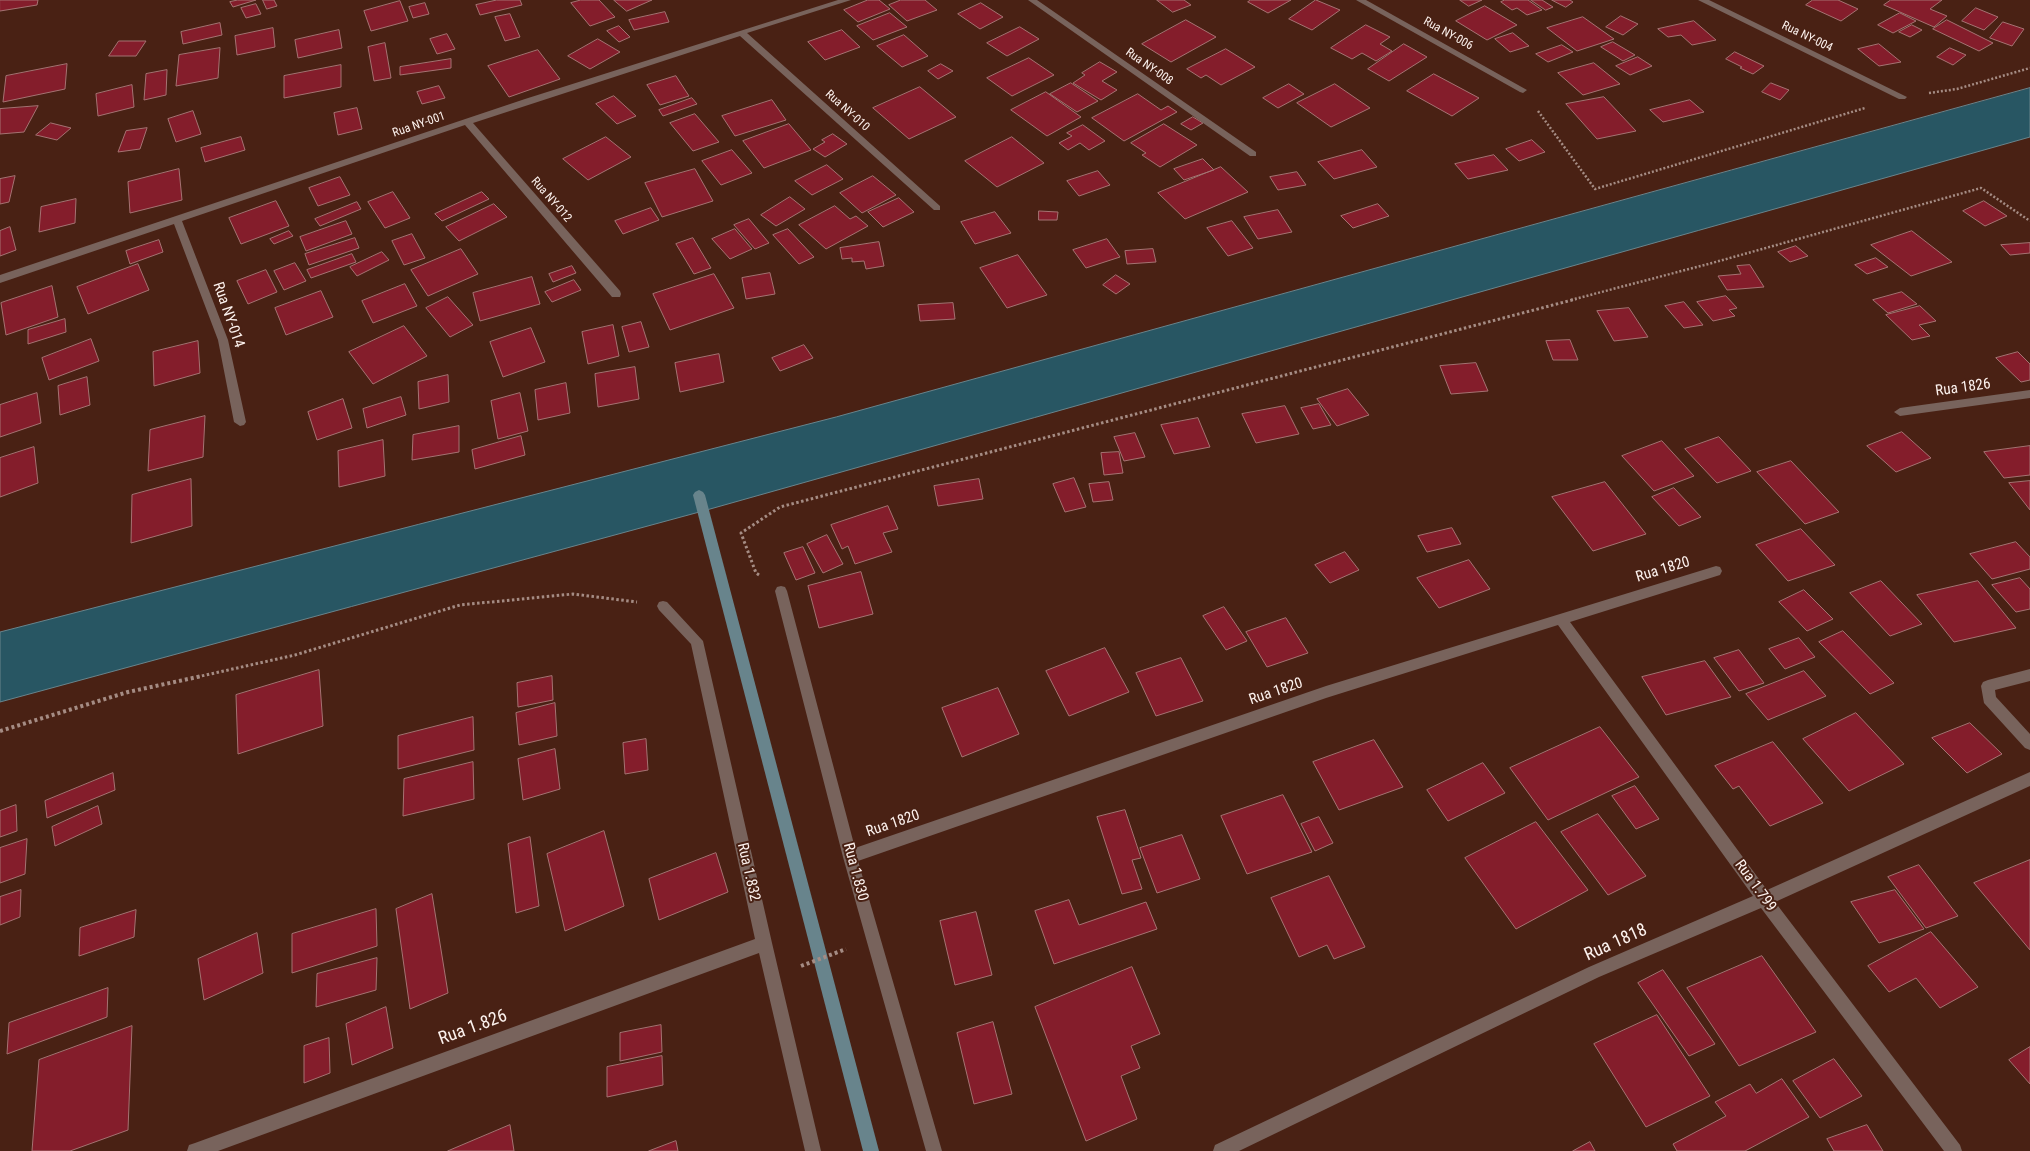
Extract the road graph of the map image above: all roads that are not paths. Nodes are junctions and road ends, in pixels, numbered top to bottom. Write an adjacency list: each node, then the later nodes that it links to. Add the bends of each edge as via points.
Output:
1 (847, 0): 5 (street, Rua NY-001)
2 (1032, 0): 9 (street, Rua NY-008)
3 (1360, 0): 6 (street, Rua NY-006)
4 (1702, 0): 7 (street, Rua NY-004)
5 (741, 32): 8 (street, Rua NY-001); 10 (street, Rua NY-010)
6 (1523, 90)
7 (1902, 97)
8 (467, 122): 11 (street, Rua NY-001); 13 (street, Rua NY-012)
9 (1253, 154)
10 (937, 208)
11 (178, 220): 12 (street, Rua NY-001); 16 (street, Rua NY-014, via 223,340)
12 (0, 279)
13 (616, 294)
14 (2030, 394): 15 (street, Rua 1826)
15 (1900, 412)
16 (240, 422)
17 (1716, 571): 20 (street, Rua 1820)
18 (781, 591): 24 (street, Rua 1.830)
19 (663, 606): 26 (street, Rua 1.832, via 697,641)
20 (1560, 618): 24 (street, Rua 1820, via 1316,695); 25 (street, Rua 1.799)
21 (2030, 675): 22 (street, via 1988,686 1989,699)
22 (2030, 744)
23 (2030, 779): 25 (street, Rua 1818)
24 (850, 857): 29 (street, Rua 1.830)
25 (1764, 899): 30 (street, Rua 1818, via 1594,972); 31 (street, Rua 1.799)
26 (764, 944): 27 (street, Rua 1.826); 28 (street, Rua 1.832)
27 (195, 1151)
28 (813, 1151)
29 (934, 1151)
30 (1221, 1151)
31 (1954, 1151)

